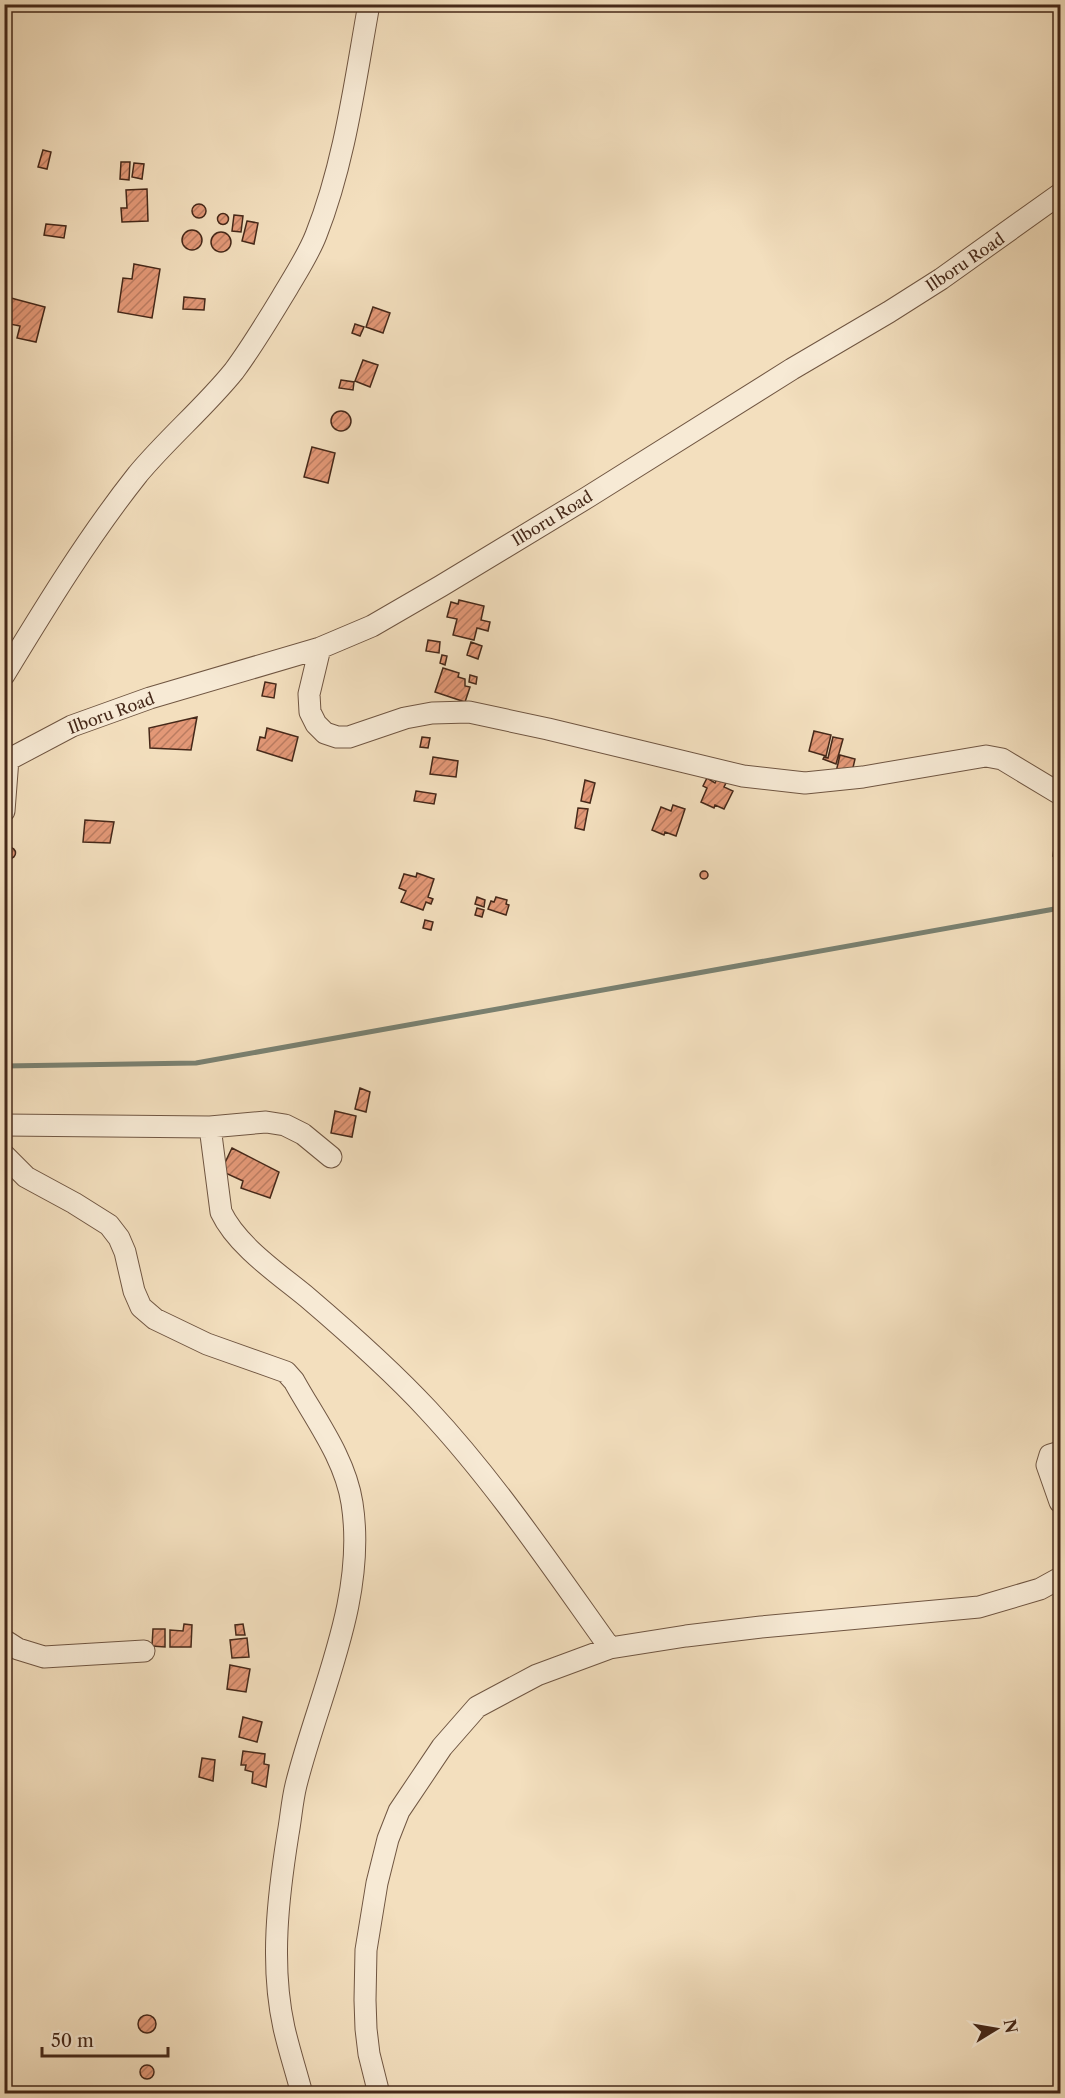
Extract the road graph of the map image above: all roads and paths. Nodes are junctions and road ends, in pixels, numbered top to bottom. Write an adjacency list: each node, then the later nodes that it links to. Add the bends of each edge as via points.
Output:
1 (369, 4): 4 (street, via 338,161 316,236 303,261 233,372 140,472 96,529)
2 (1060, 194): 3 (street, Ilboru Road, via 910,299 588,497 415,602)
3 (320, 648): 5 (street, Ilboru Road, via 96,717); 6 (street, via 309,694 310,712 325,733 337,737 349,737 405,718 469,712 743,776 805,783 986,756 1002,759)
4 (4, 675)
5 (6, 760): 7 (street)
6 (1060, 794)
7 (4, 811)
8 (4, 1125): 9 (street)
9 (210, 1127): 11 (street, via 266,1122 285,1125); 16 (street, via 224,1219 242,1242 338,1324 426,1408 492,1485)
10 (4, 1155): 18 (street, via 26,1177 109,1225 125,1252 141,1307 155,1319 207,1344 286,1372 347,1479 355,1553 344,1628 296,1786 277,1930 284,2026)
11 (331, 1157)
12 (1060, 1452): 13 (street, via 1050,1455 1047,1465)
13 (1060, 1502)
14 (1060, 1578): 16 (street, via 1040,1589 979,1607 761,1627)
15 (4, 1640): 17 (street, via 44,1658)
16 (610, 1648): 19 (street, via 537,1675 477,1707 442,1747 399,1811 377,1883 366,1950 366,2029)
17 (144, 1651)
18 (302, 2094)
19 (379, 2094)

